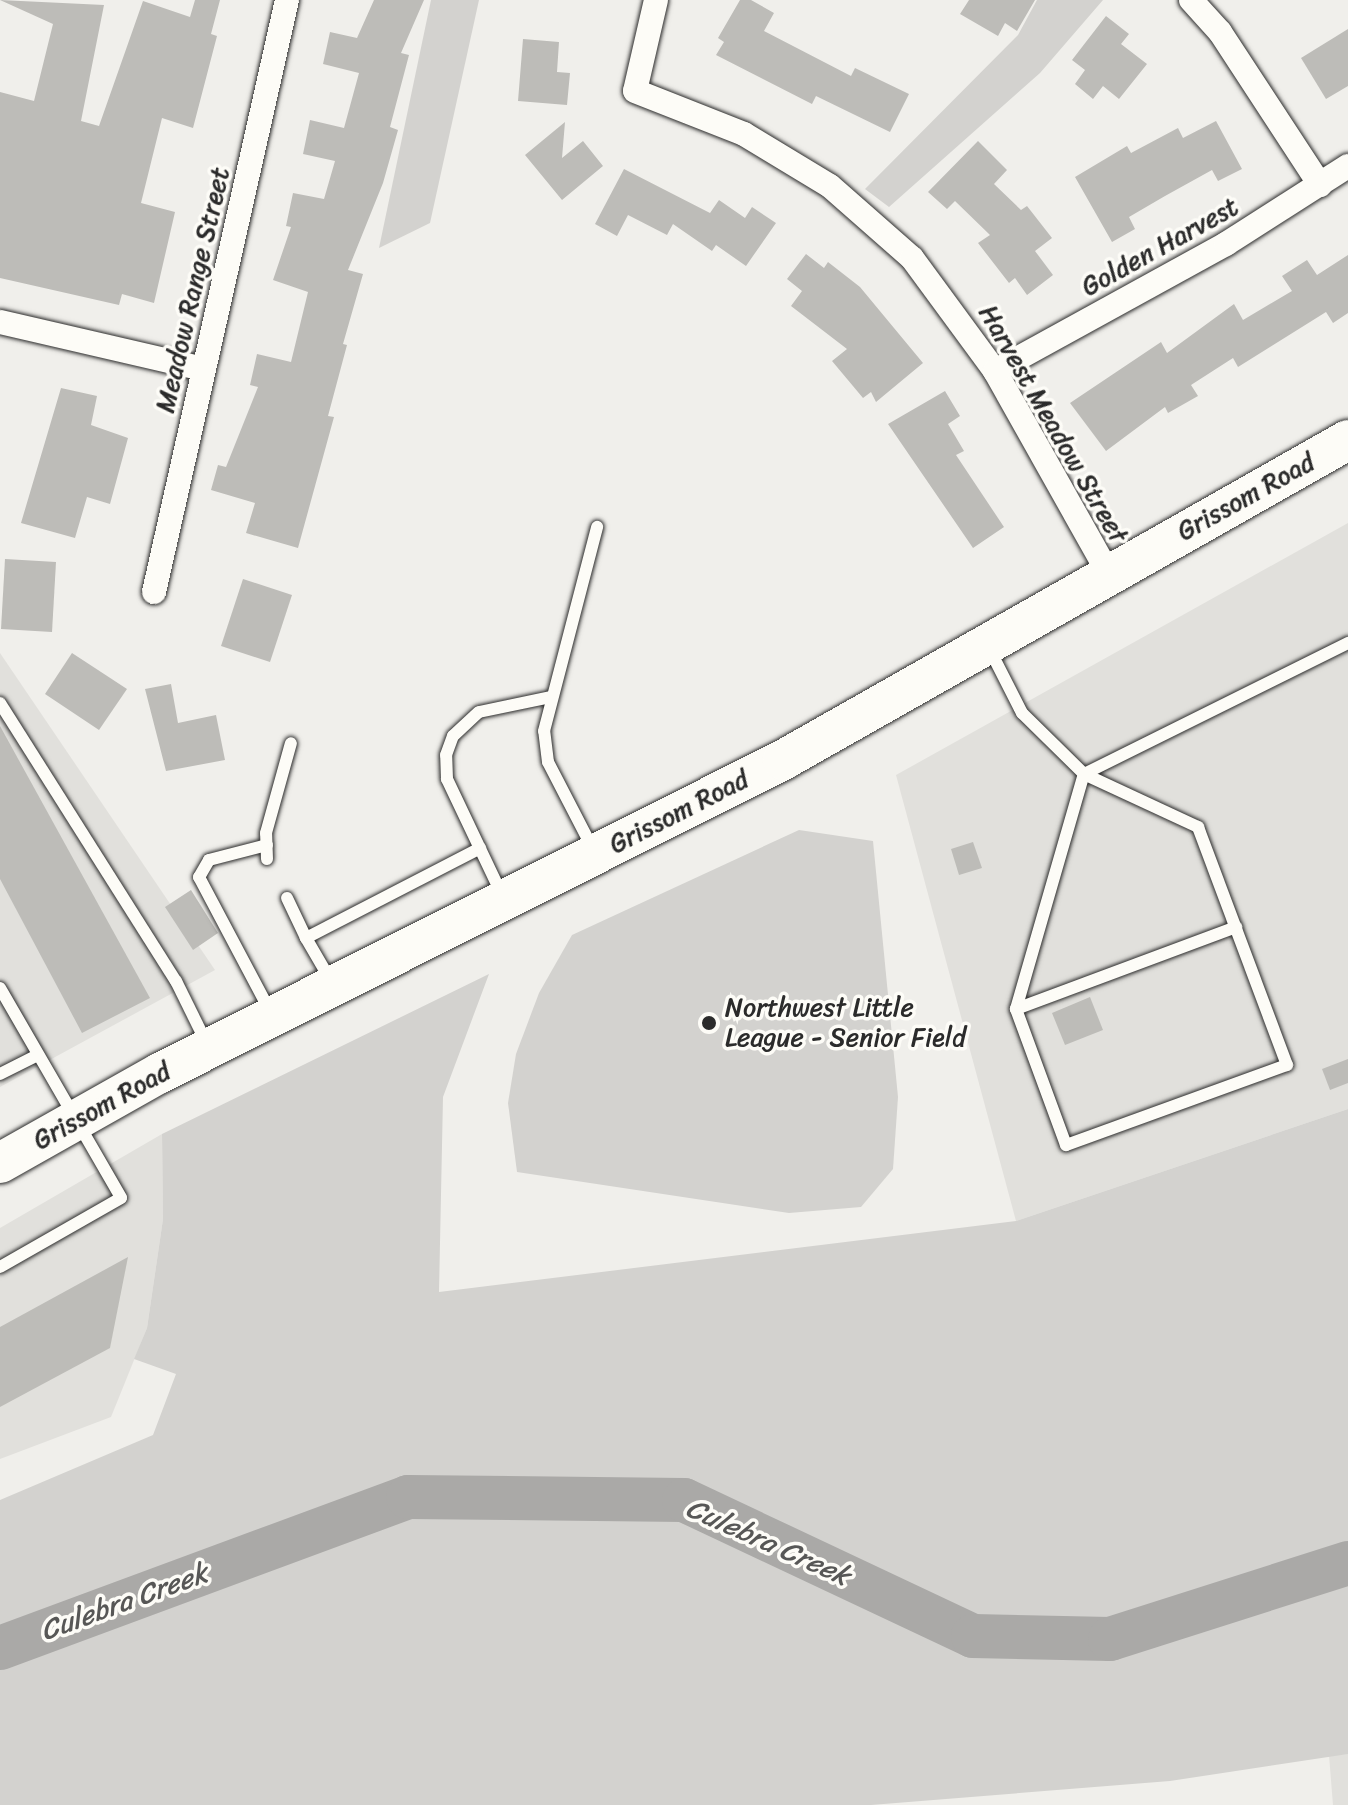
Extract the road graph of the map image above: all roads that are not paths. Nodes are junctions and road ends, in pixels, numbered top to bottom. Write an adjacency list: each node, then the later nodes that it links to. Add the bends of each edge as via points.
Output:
1 (287, 0): 7 (street, Meadow Range Street)
2 (656, 0): 8 (street, Harvest Meadow Street, via 635,91 744,134 830,186 912,258)
3 (1191, 0): 5 (street, via 1220,32)
4 (1348, 166): 5 (street, Golden Harvest)
5 (1320, 185): 8 (street, Golden Harvest, via 1226,244)
6 (0, 322): 7 (street)
7 (204, 369): 12 (street, Meadow Range Street)
8 (995, 371): 11 (street, Harvest Meadow Street)
9 (1348, 440): 11 (main road, Grissom Road)
10 (597, 527): 15 (lane)
11 (1109, 574): 14 (main road, Grissom Road)
12 (154, 592)
13 (1348, 643): 18 (lane)
14 (986, 644): 18 (lane, via 1022,713); 20 (main road, Grissom Road, via 783,760)
15 (551, 697): 19 (lane, via 489,707 453,736 446,755 447,779); 20 (lane, via 544,731 548,762)
16 (0, 703): 29 (lane, via 176,981)
17 (291, 743): 28 (lane, via 267,852 209,860 199,877)
18 (1084, 774): 23 (lane, via 1198,827); 27 (lane)
19 (480, 848): 22 (lane); 24 (lane)
20 (596, 854): 22 (main road, Grissom Road)
21 (287, 898): 24 (lane)
22 (504, 900): 25 (main road, Grissom Road)
23 (1236, 927): 27 (lane); 27 (lane, via 1287,1065 1066,1145)
24 (306, 938): 25 (lane)
25 (334, 986): 28 (main road, Grissom Road)
26 (0, 988): 30 (lane)
27 (1016, 1009)
28 (273, 1016): 29 (main road, Grissom Road)
29 (209, 1048): 32 (main road, Grissom Road)
30 (38, 1055): 31 (lane); 32 (lane)
31 (0, 1074)
32 (79, 1119): 33 (main road, Grissom Road); 34 (lane, via 121,1198)
33 (0, 1163)
34 (0, 1267)

